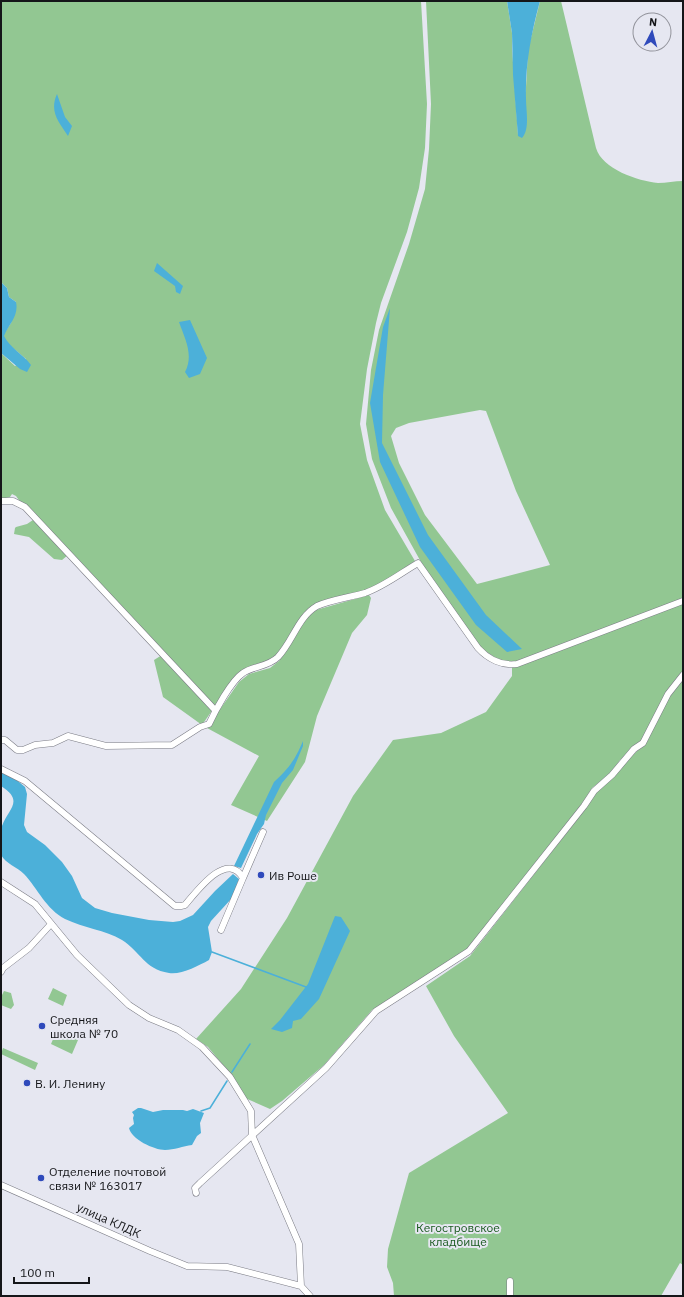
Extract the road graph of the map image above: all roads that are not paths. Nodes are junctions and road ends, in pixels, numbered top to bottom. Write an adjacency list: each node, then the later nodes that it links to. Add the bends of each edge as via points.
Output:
1 (1, 501): 4 (street, via 13,501 25,507)
2 (683, 602): 4 (street, via 517,664 503,664 483,654 418,563 366,593 318,606 309,612 279,656 263,666 243,673)
3 (683, 675): 13 (street, via 668,694 643,743 634,749 594,791 469,952 376,1011 326,1068)
4 (215, 710): 5 (street, via 209,724 172,745 106,746 68,736 53,743 17,750 5,740)
5 (1, 740)
6 (1, 769): 8 (street, via 25,781 175,906 185,905 211,876 223,869 232,868 240,872)
7 (264, 832): 8 (street)
8 (244, 878): 11 (street)
9 (1, 882): 10 (street, via 35,904)
10 (51, 924): 12 (street, via 29,948); 13 (street, via 77,955 129,1005 149,1018 178,1030 202,1047 230,1077 251,1111)
11 (221, 930)
12 (1, 972)
13 (252, 1135): 15 (street, via 195,1188); 17 (street, via 299,1244)
14 (1, 1184): 17 (street, улица КЛДК, via 187,1266 227,1267)
15 (196, 1193)
16 (510, 1281): 19 (street)
17 (301, 1286): 18 (street)
18 (310, 1296)
19 (510, 1296)

